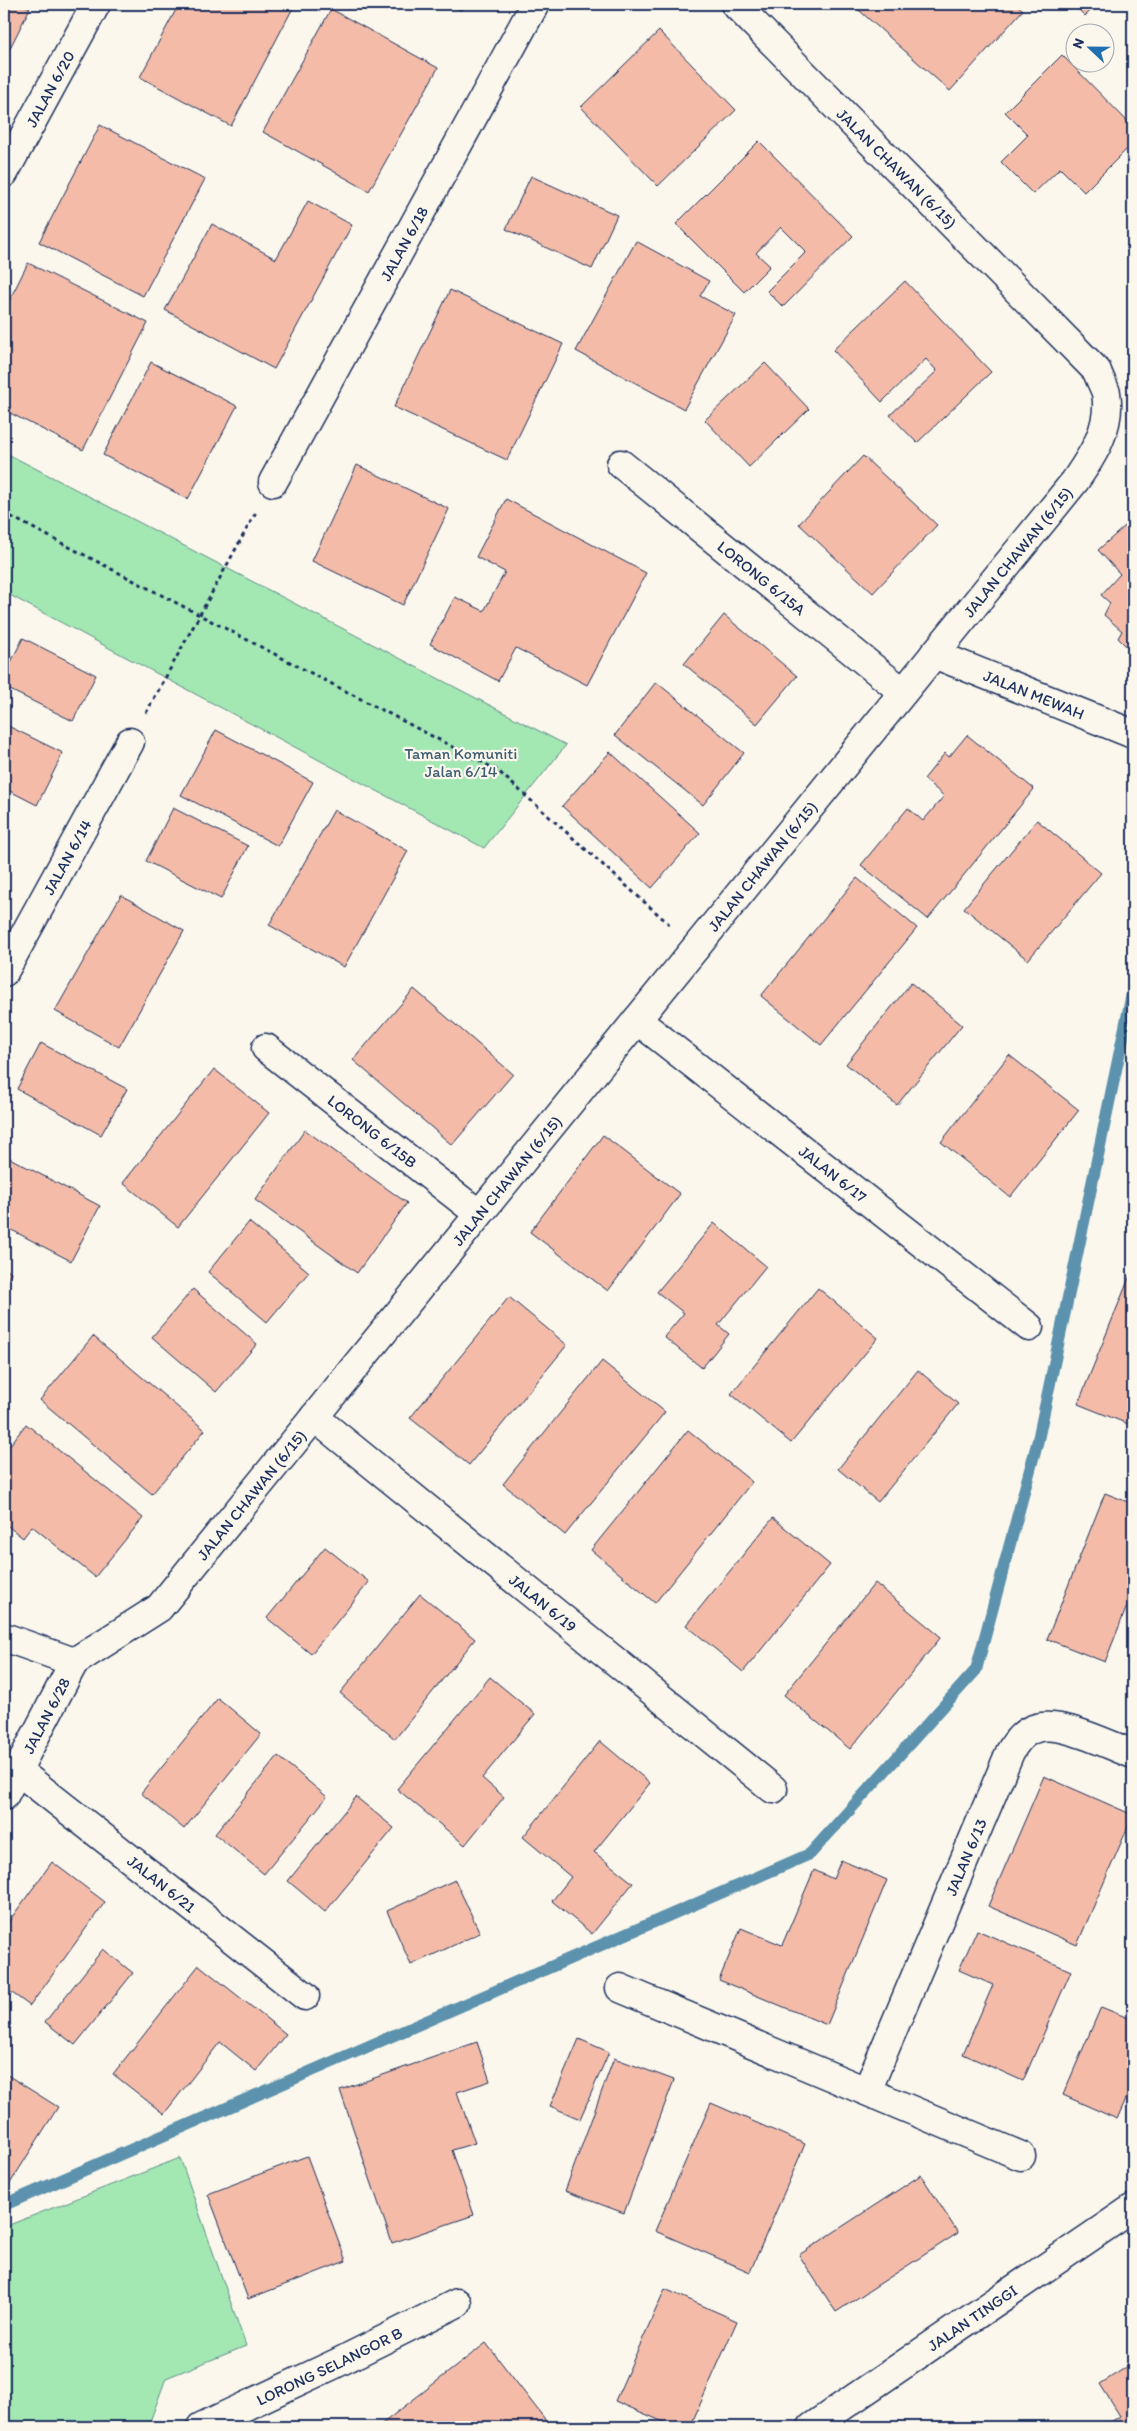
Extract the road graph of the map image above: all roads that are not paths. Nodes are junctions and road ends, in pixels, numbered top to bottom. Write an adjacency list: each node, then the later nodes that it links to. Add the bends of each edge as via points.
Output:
1 (96, 4): 4 (street, JALAN 6/20)
2 (535, 4): 6 (street, JALAN 6/18)
3 (735, 4): 7 (street, JALAN CHAWAN (6/15), via 1096,371 1106,393 1105,424 1093,454 1075,481)
4 (4, 173)
5 (621, 464): 8 (street, LORONG 6/15A)
6 (273, 482)
7 (934, 654): 8 (street, JALAN CHAWAN (6/15)); 9 (street, JALAN MEWAH)
8 (903, 692): 12 (street, JALAN CHAWAN (6/15))
9 (1133, 734)
10 (130, 742): 11 (street, JALAN 6/14)
11 (4, 972)
12 (637, 1020): 14 (street, JALAN CHAWAN (6/15)); 15 (street, JALAN 6/17)
13 (266, 1048): 14 (street, LORONG 6/15B)
14 (479, 1214): 16 (street, JALAN CHAWAN (6/15))
15 (1029, 1327)
16 (314, 1417): 18 (street, JALAN CHAWAN (6/15), via 159,1608); 21 (street, JALAN 6/19)
17 (4, 1637): 18 (street)
18 (74, 1662): 20 (street, JALAN 6/28)
19 (1133, 1754): 25 (street, JALAN 6/13, via 1062,1728 1047,1726 1031,1729 1018,1739)
20 (17, 1770): 22 (street, JALAN 6/28); 24 (street, JALAN 6/21)
21 (773, 1789)
22 (4, 1796)
23 (620, 1988): 25 (street)
24 (305, 1996)
25 (868, 2091): 26 (street)
26 (1021, 2156)
27 (1133, 2208): 30 (street, JALAN TINGGI)
28 (457, 2303): 29 (street, LORONG SELANGOR B)
29 (201, 2427)
30 (812, 2427)

